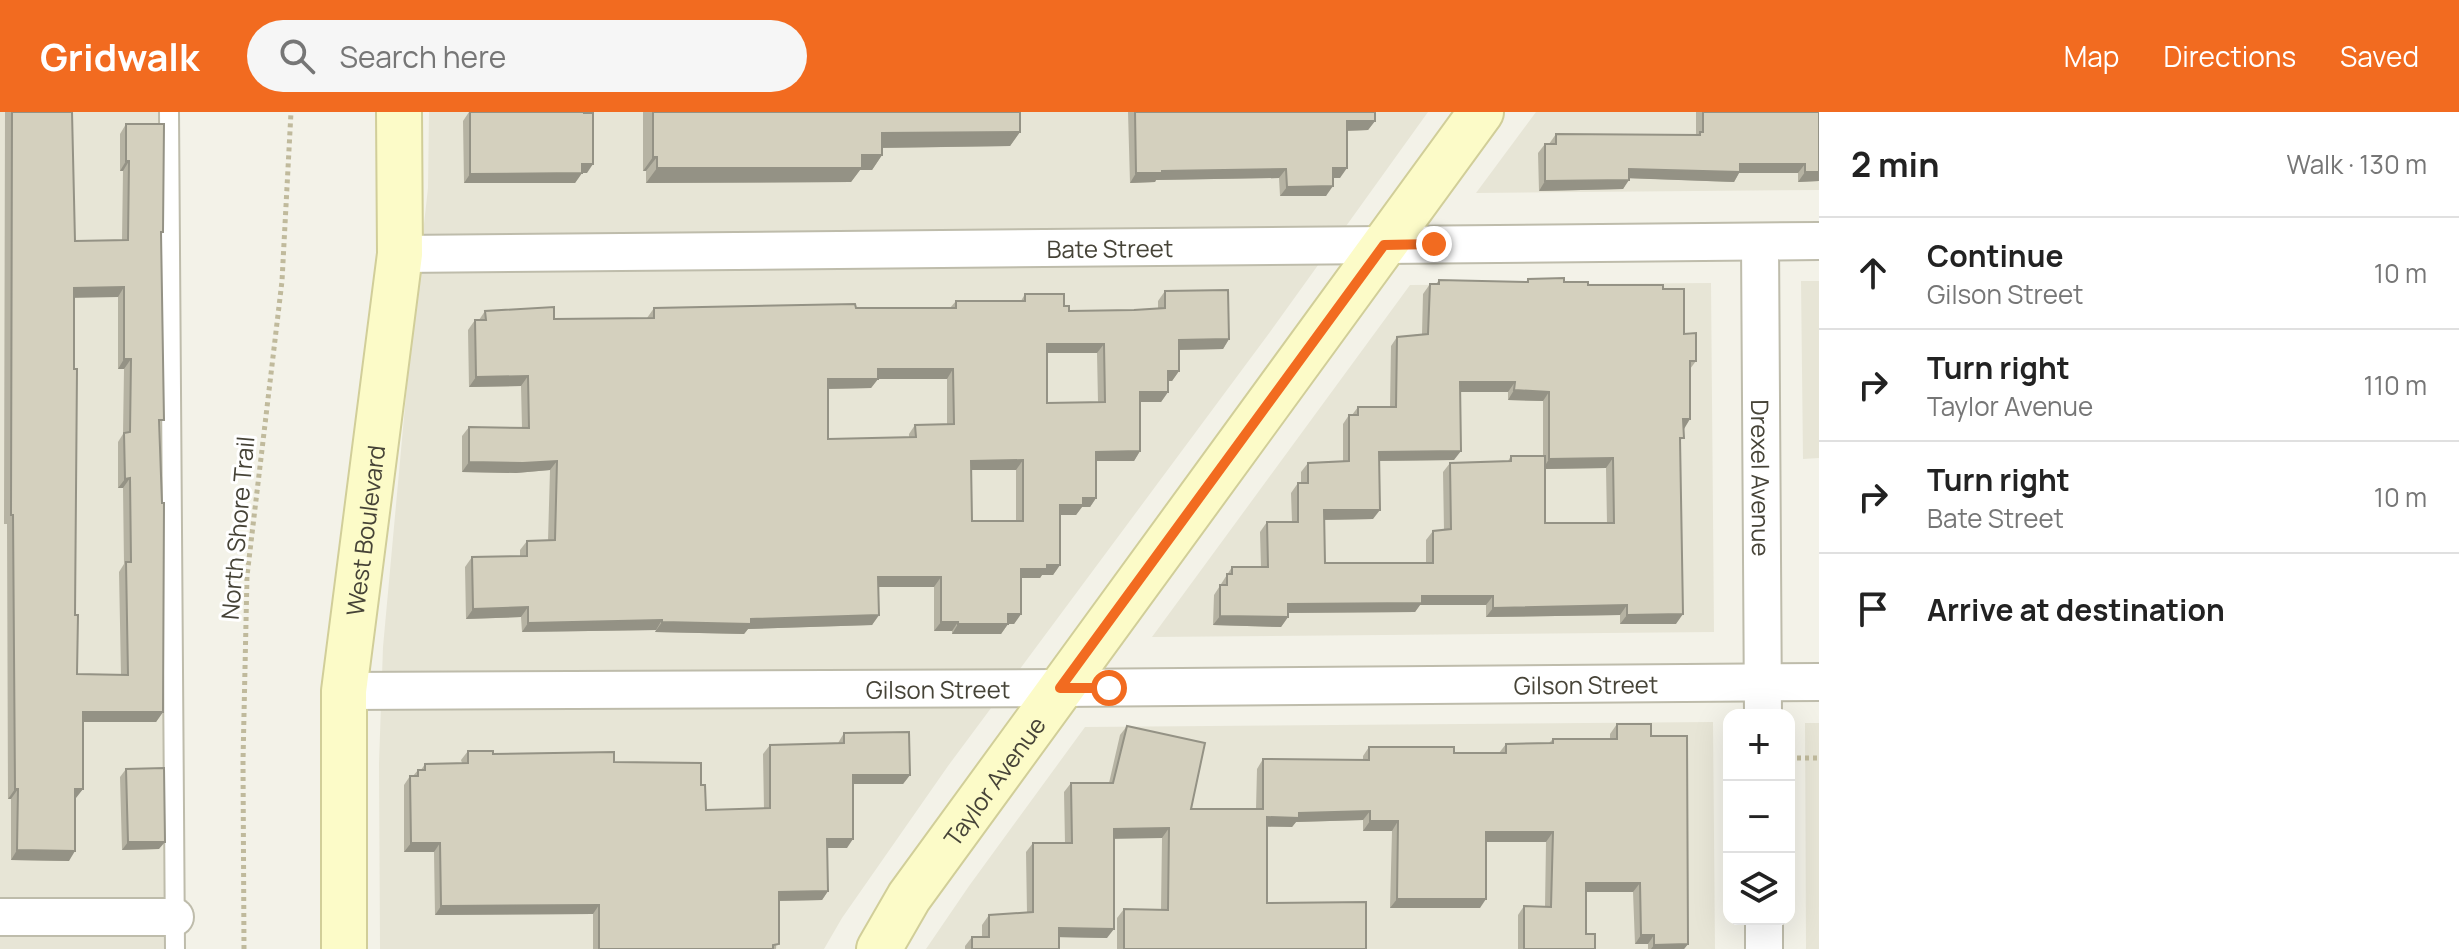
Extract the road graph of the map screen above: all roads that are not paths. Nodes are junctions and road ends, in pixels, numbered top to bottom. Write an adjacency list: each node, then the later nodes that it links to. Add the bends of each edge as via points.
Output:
1 (169, 112): 14 (lane)
2 (399, 112): 7 (street, West Boulevard)
3 (1481, 112): 6 (street, Taylor Avenue)
4 (1819, 241): 5 (street, Bate Street)
5 (1760, 242): 6 (street, Bate Street); 11 (street, Drexel Avenue)
6 (1384, 245): 7 (street, Bate Street); 9 (street, Taylor Avenue)
7 (400, 254): 10 (street, West Boulevard)
8 (1819, 682): 11 (street, Gilson Street)
9 (1060, 688): 10 (street, Gilson Street); 11 (street, Gilson Street); 16 (street, Taylor Avenue, via 909,897)
10 (344, 691): 15 (street, West Boulevard)
11 (1763, 699)
12 (0, 917): 14 (street)
13 (1764, 925): 17 (street)
14 (175, 933)
15 (344, 949)
16 (879, 949)
17 (1764, 949)

